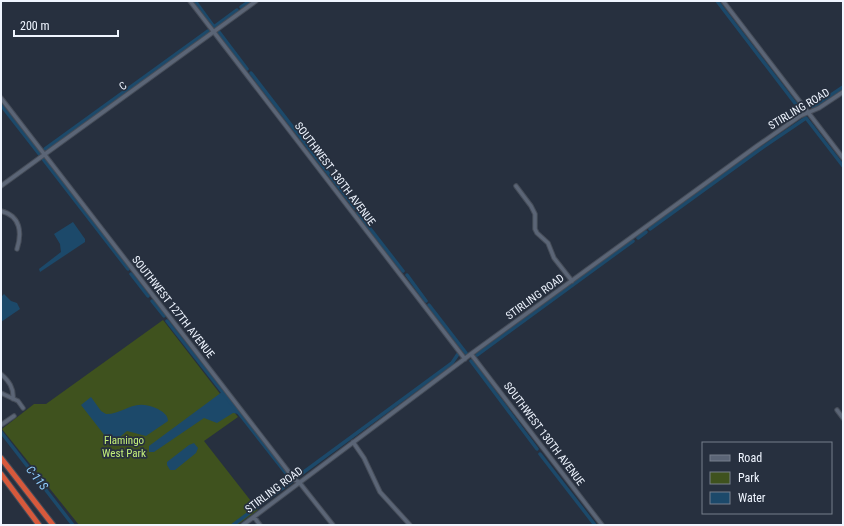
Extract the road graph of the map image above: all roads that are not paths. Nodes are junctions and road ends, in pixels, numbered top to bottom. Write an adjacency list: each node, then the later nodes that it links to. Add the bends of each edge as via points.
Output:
1 (190, 1): 4 (street, SOUTHWEST 130TH AVENUE)
2 (256, 1): 4 (street, C)
3 (723, 1): 7 (street)
4 (213, 32): 8 (street, C); 16 (street, SOUTHWEST 130TH AVENUE)
5 (843, 92): 7 (street, STIRLING ROAD)
6 (1, 98): 8 (street, SOUTHWEST 127TH AVENUE)
7 (808, 114): 9 (street); 14 (street, STIRLING ROAD, via 800,116 757,146)
8 (45, 154): 10 (street, C); 28 (street, SOUTHWEST 127TH AVENUE)
9 (843, 158)
10 (1, 186)
11 (516, 186): 14 (street, via 535,214 537,233 548,243 554,258)
12 (1, 211): 13 (street, via 8,213 17,222 21,235)
13 (17, 249)
14 (572, 281): 15 (street, STIRLING ROAD)
15 (471, 354): 16 (street, STIRLING ROAD); 36 (street, SOUTHWEST 130TH AVENUE)
16 (465, 359): 25 (street, STIRLING ROAD)
17 (1, 374): 19 (street, via 14,391)
18 (1, 393): 19 (street)
19 (13, 399): 20 (street)
20 (23, 408)
21 (837, 410): 23 (street)
22 (14, 416): 24 (street)
23 (843, 418)
24 (1, 425)
25 (353, 442): 28 (street, STIRLING ROAD); 35 (street, via 364,458 380,492)
26 (1, 458): 31 (highway)
27 (1, 474): 30 (highway)
28 (299, 482): 29 (street, STIRLING ROAD); 34 (street, SOUTHWEST 127TH AVENUE)
29 (254, 517): 32 (street, STIRLING ROAD); 33 (street)
30 (39, 525)
31 (53, 525)
32 (243, 525)
33 (260, 525)
34 (332, 525)
35 (410, 525)
36 (602, 525)

